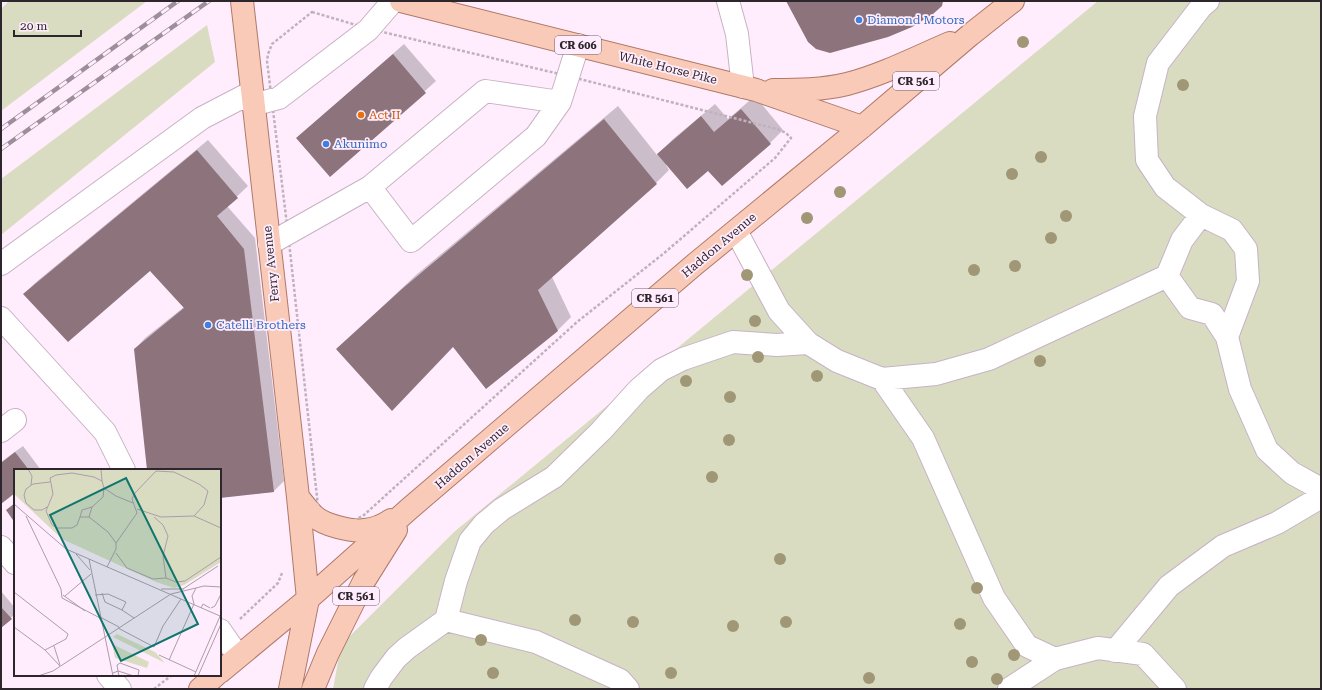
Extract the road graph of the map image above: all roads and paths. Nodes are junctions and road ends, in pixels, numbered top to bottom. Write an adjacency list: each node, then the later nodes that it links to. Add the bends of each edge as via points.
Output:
1 (242, 1): 10 (main road, Ferry Avenue)
2 (393, 1): 10 (street, via 368,30 279,98)
3 (401, 1): 8 (main road, White Horse Pike / CR 606)
4 (728, 1): 9 (street)
5 (1013, 1): 7 (main road, Haddon Avenue / CR 561)
6 (1208, 1): 15 (street, via 1158,63 1146,116 1147,160 1165,187)
7 (970, 35): 9 (main road, via 882,72 846,84 810,90); 12 (main road, Haddon Avenue / CR 561)
8 (578, 45): 9 (main road, White Horse Pike / CR 606); 11 (street)
9 (749, 88): 12 (main road, White Horse Pike / CR 606)
10 (253, 98): 17 (main road, Ferry Avenue); 19 (street, via 202,118)
11 (560, 102): 14 (street, via 485,91); 14 (street, via 536,136 412,241)
12 (862, 127): 16 (main road, Haddon Avenue / CR 561)
13 (775, 158): 18 (path)
14 (370, 187): 17 (street)
15 (1201, 215): 20 (street, via 1182,240); 22 (street, via 1232,230 1246,249 1248,281)
16 (736, 231): 23 (street, via 779,311); 29 (main road, Haddon Avenue / CR 561)
17 (269, 244): 27 (main road, Ferry Avenue)
18 (663, 254)
19 (1, 264)
20 (1167, 276): 22 (street, via 1190,308 1212,314); 24 (street, via 989,359 936,374)
21 (1, 318): 25 (street, via 104,432)
22 (1227, 337): 26 (street, via 1240,389 1267,450 1292,473)
23 (808, 344): 24 (street, via 837,362); 34 (street, via 733,342 683,359 661,370 639,389 596,437 554,477 502,509 484,524 470,541)
24 (882, 379): 38 (street, via 923,438 994,598 1027,646)
25 (123, 469)
26 (1321, 489)
27 (298, 497): 29 (main road, via 315,517 348,529 365,530 385,524); 33 (main road, Ferry Avenue)
28 (1321, 497): 36 (street, via 1277,522 1223,546 1187,572 1169,586)
29 (409, 509): 33 (main road, Haddon Avenue / CR 561); 47 (main road, Haddon Avenue / CR 561, via 364,581 328,653)
30 (1, 547): 31 (street)
31 (14, 562)
32 (283, 572): 35 (path, via 278,583)
33 (308, 599): 37 (main road, Haddon Avenue); 46 (main road)
34 (446, 620): 48 (street, via 396,658); 49 (street, via 536,642 620,680)
35 (222, 632): 37 (street)
36 (1115, 650): 38 (street, via 1098,648); 51 (street, via 1142,654)
37 (238, 656): 39 (main road, Haddon Avenue)
38 (1055, 659): 50 (street)
39 (221, 671)
40 (109, 676): 43 (street)
41 (171, 676): 44 (path)
42 (215, 676): 45 (main road)
43 (120, 689)
44 (154, 689)
45 (200, 689)
46 (290, 689)
47 (314, 689)
48 (375, 689)
49 (628, 689)
50 (1010, 689)
51 (1175, 689)

